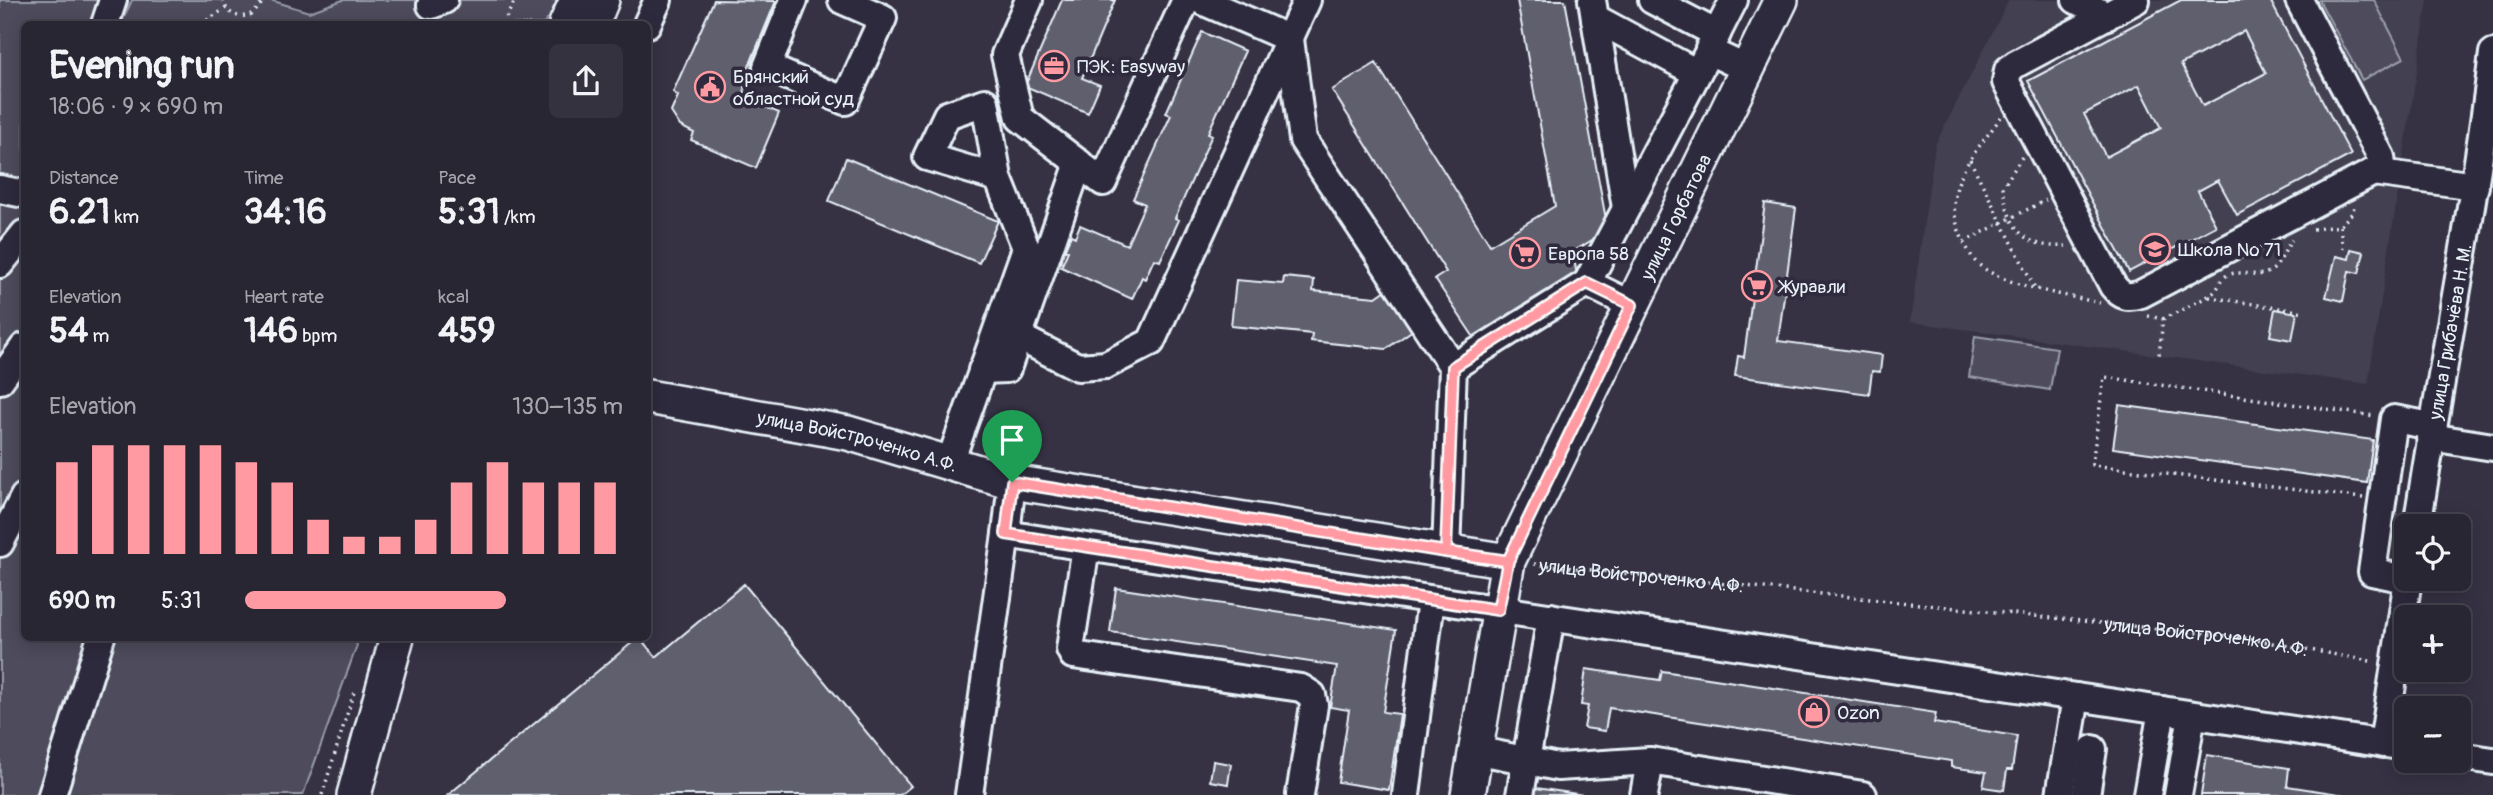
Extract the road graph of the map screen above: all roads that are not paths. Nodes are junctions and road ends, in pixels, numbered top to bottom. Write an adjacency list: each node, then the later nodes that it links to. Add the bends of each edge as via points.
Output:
1 (113, 0): 19 (street)
2 (577, 0): 20 (main road)
3 (603, 0): 21 (main road)
4 (658, 0): 22 (street)
5 (794, 0): 6 (street, via 767,67 845,102 883,18)
6 (842, 0)
7 (1029, 0): 28 (street, via 1005,55 1020,118)
8 (1186, 0): 28 (street, via 1103,181)
9 (1200, 0): 23 (street)
10 (1307, 0): 23 (street)
11 (1652, 0): 24 (street)
12 (1734, 0): 24 (street)
13 (1781, 0): 26 (main road, улица Горбатова)
14 (2076, 0): 18 (street)
15 (2136, 0): 18 (street)
16 (2299, 0): 29 (street, via 2381,158 2379,169)
17 (1594, 9): 24 (street); 34 (street)
18 (2106, 16): 29 (street, via 2016,64 2008,70 2006,82 2121,295 2141,294)
19 (106, 21)
20 (567, 21)
21 (593, 21)
22 (648, 21)
23 (1290, 39): 39 (street, via 1151,342 1106,365 1078,367); 41 (street, via 1303,141)
24 (1708, 52): 26 (street); 34 (street)
25 (2493, 53): 27 (street, улица Грибачёва Н. М.)
26 (1747, 69): 38 (main road, улица Горбатова)
27 (2490, 112): 30 (street, улица Грибачёва Н. М.)
28 (1079, 163): 39 (street)
29 (2366, 176): 30 (street)
30 (2481, 176): 45 (street, улица Грибачёва Н. М.)
31 (998, 178): 42 (street, via 1026,248)
32 (0, 189): 33 (street)
33 (21, 193)
34 (1626, 208): 37 (street)
35 (21, 238): 36 (street)
36 (0, 264)
37 (1587, 283): 38 (street); 41 (street)
38 (1632, 305): 55 (main road, улица Горбатова)
39 (1019, 337): 42 (street, via 1007,369)
40 (21, 351): 43 (street)
41 (1453, 367): 54 (street)
42 (982, 370): 47 (street)
43 (0, 380)
44 (651, 398): 47 (main road, улица Войстроченко А.Ф., via 848,433)
45 (2431, 431): 46 (street); 50 (street, улица Грибачёва Н. М.); 56 (street, via 2394,419 2372,572)
46 (2493, 447)
47 (950, 462): 48 (main road, улица Войстроченко А.Ф.)
48 (1012, 482): 51 (street); 54 (main road, улица Войстроченко А.Ф.)
49 (21, 504): 52 (street)
50 (2419, 514)
51 (1006, 534): 53 (street); 77 (street)
52 (0, 543)
53 (1086, 547): 58 (street); 78 (street, via 1070,649 1073,655 1301,688 1312,695 1314,705)
54 (1446, 552): 55 (main road, улица Войстроченко А.Ф.)
55 (1508, 561): 59 (main road, улица Горбатова)
56 (2394, 576)
57 (2406, 591): 63 (street)
58 (1431, 600): 59 (street); 79 (street)
59 (1498, 610): 60 (street); 69 (main road, улица Горбатова)
60 (1551, 617): 64 (street); 71 (street)
61 (100, 641): 75 (street)
62 (396, 641): 76 (main road)
63 (2395, 696)
64 (2076, 697): 65 (street); 74 (street)
65 (2162, 710): 66 (street); 84 (street)
66 (2192, 715): 67 (street); 85 (street)
67 (2394, 746)
68 (2093, 749): 74 (street)
69 (1475, 750): 71 (street); 80 (main road, улица Горбатова)
70 (2471, 758): 73 (street)
71 (1526, 760): 72 (street, via 1558,766); 81 (street)
72 (1650, 761): 82 (street); 83 (street)
73 (2493, 761)
74 (2074, 785)
75 (52, 795)
76 (354, 795)
77 (969, 795)
78 (1300, 795)
79 (1406, 795)
80 (1468, 795)
81 (1520, 795)
82 (1644, 795)
83 (1863, 795)
84 (2147, 795)
85 (2178, 795)

